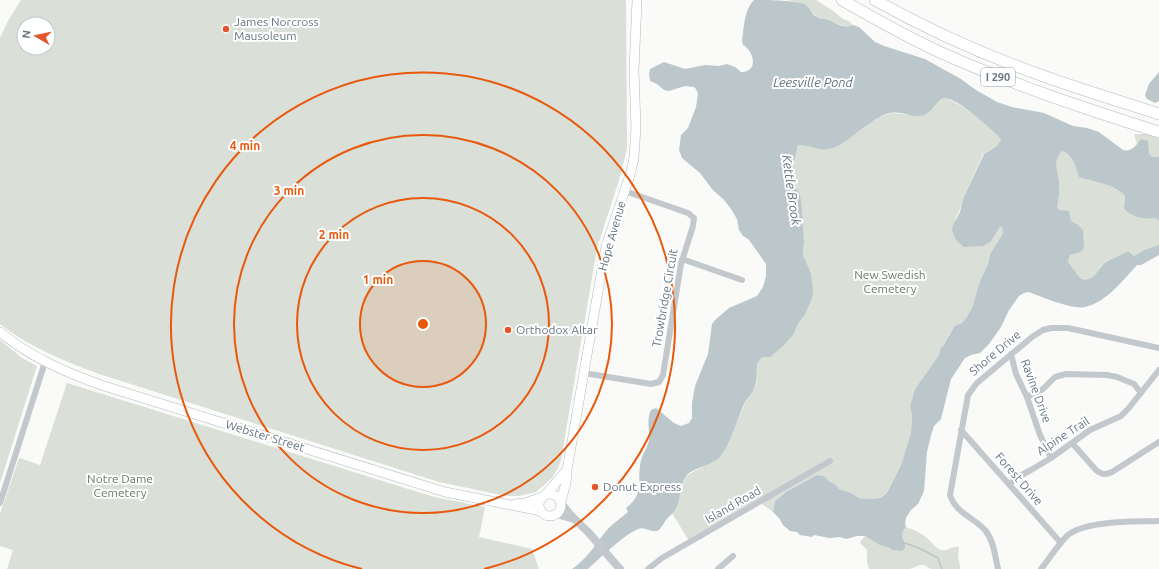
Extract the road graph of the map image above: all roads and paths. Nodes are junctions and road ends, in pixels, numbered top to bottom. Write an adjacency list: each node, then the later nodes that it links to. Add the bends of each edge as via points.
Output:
1 (637, 0): 6 (main road, Hope Avenue, via 634,71 636,146)
2 (842, 0): 5 (highway, I 290, via 889,27 980,69 1057,99)
3 (875, 0): 4 (highway, I 290, via 1007,62)
4 (1159, 114)
5 (1159, 132)
6 (625, 191): 7 (street, Trowbridge Circuit, via 693,216 694,224); 14 (main road, Hope Avenue, via 606,246)
7 (682, 259): 8 (street); 14 (street, Trowbridge Circuit, via 661,379 651,384)
8 (742, 280)
9 (0, 332): 12 (main road, Webster Street)
10 (1159, 348): 11 (street, Shore Drive, via 1059,328 1043,330)
11 (1011, 354): 16 (street, Ravine Drive, via 1016,374); 17 (street, Shore Drive, via 970,391)
12 (45, 362): 25 (street); 27 (main road, Webster Street, via 101,385 404,480 445,492)
13 (1159, 370): 15 (street, Alpine Trail)
14 (584, 373): 22 (main road, Hope Avenue)
15 (1141, 393): 16 (street, via 1134,384 1117,377 1066,374 1055,378); 19 (street, Alpine Trail, via 1121,416 1090,430)
16 (1027, 398): 20 (street, Ravine Drive)
17 (961, 430): 23 (street, Forest Drive); 37 (street, Shore Drive, via 950,489 952,500 991,539)
18 (1159, 442): 19 (street, via 1112,472 1104,474 1098,472)
19 (1072, 443): 20 (street, Alpine Trail)
20 (1051, 458): 23 (street, Alpine Trail)
21 (830, 461): 35 (street, Island Road, via 662,558)
22 (567, 470): 24 (main road); 26 (main road, Hope Avenue)
23 (1009, 484): 32 (street, Forest Drive)
24 (544, 495): 26 (main road, via 556,494); 27 (main road, via 525,503); 28 (main road, via 539,506)
25 (0, 503)
26 (562, 503): 29 (main road); 30 (street)
27 (508, 505): 28 (main road, Webster Street)
28 (541, 511): 29 (main road, via 548,516)
29 (556, 514): 30 (street)
30 (574, 519): 34 (street)
31 (1159, 521): 32 (street, via 1092,526 1074,532)
32 (1061, 543): 38 (street)
33 (733, 556): 36 (street)
34 (620, 569)
35 (648, 569)
36 (718, 569)
37 (998, 569)
38 (1041, 569)

